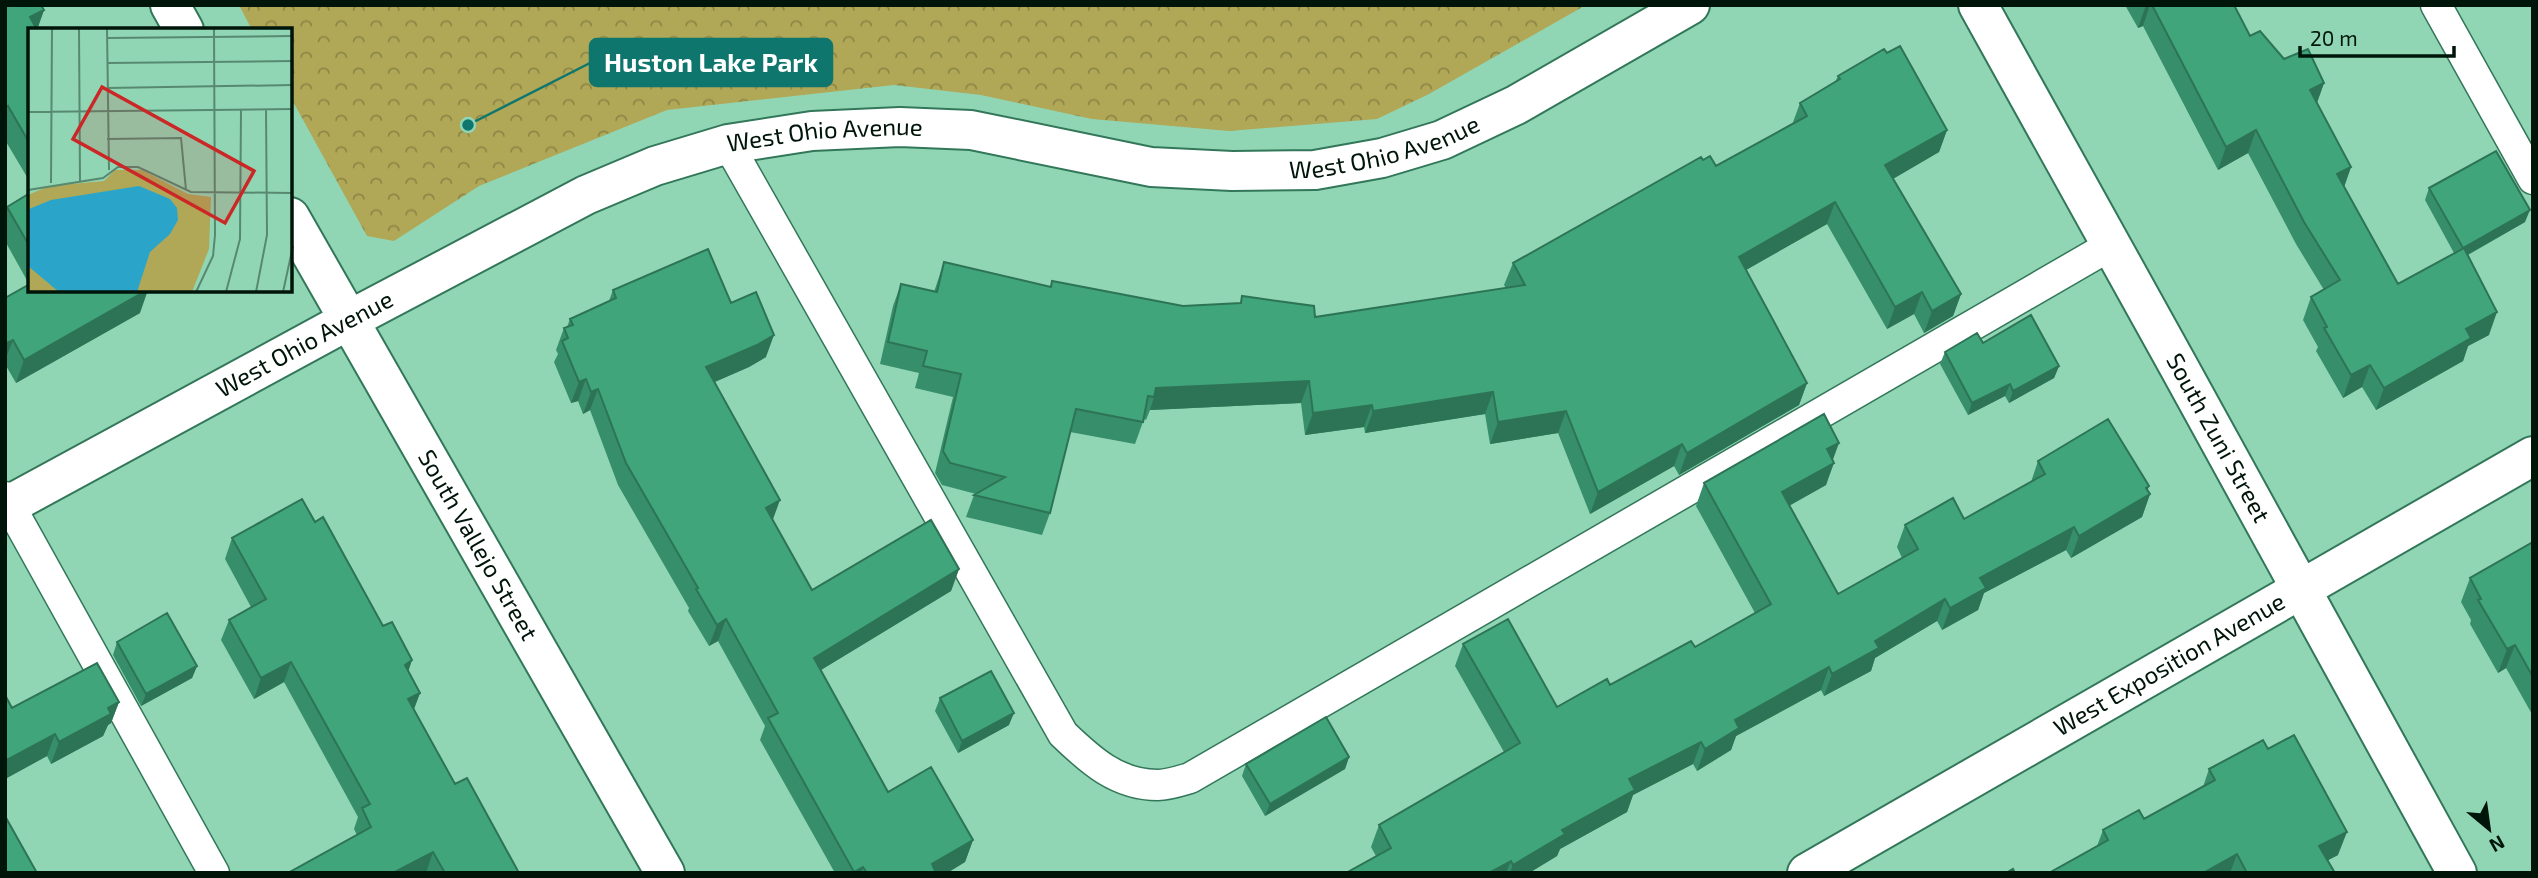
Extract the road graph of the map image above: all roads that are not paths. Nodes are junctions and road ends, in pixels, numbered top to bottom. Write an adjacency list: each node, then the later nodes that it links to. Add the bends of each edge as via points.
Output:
1 (170, 5): 5 (street)
2 (1690, 5): 6 (street, West Ohio Avenue, via 1516,105 1442,140 1382,158 1315,170 1151,167 971,130 812,131)
3 (1978, 5): 9 (street, South Zuni Street)
4 (2436, 5): 7 (lane)
5 (183, 28)
6 (728, 144): 9 (lane, via 1063,734 1091,761 1120,779 1158,785 1191,778); 10 (street, West Ohio Avenue, via 654,166 586,195)
7 (2533, 179)
8 (292, 220): 10 (street, South Vallejo Street)
9 (2113, 244): 13 (street, South Zuni Street)
10 (349, 320): 12 (street, West Ohio Avenue); 15 (street, South Vallejo Street)
11 (2533, 456): 13 (street, West Exposition Avenue)
12 (7, 503): 14 (lane)
13 (2300, 590): 16 (street, West Exposition Avenue); 17 (street, South Zuni Street)
14 (214, 873)
15 (665, 873)
16 (1807, 873)
17 (2457, 873)

